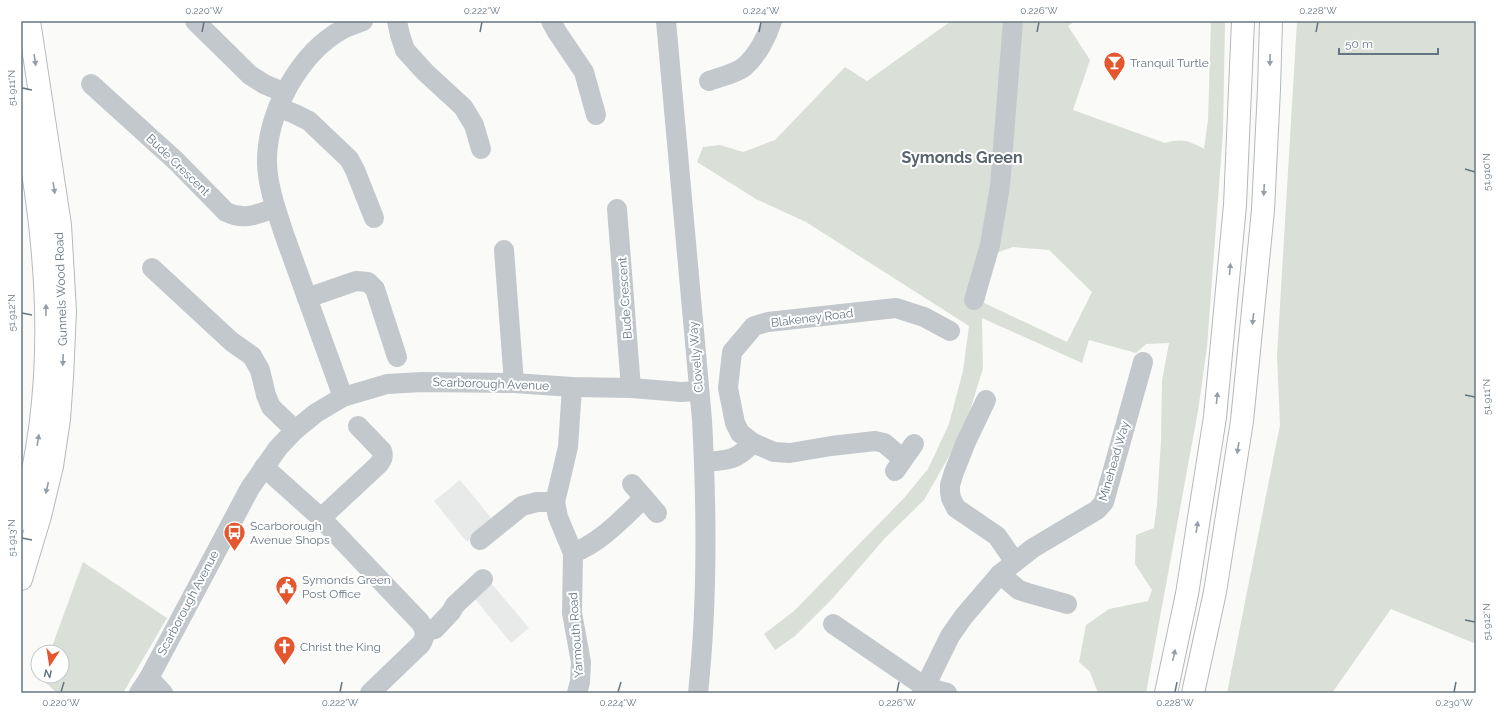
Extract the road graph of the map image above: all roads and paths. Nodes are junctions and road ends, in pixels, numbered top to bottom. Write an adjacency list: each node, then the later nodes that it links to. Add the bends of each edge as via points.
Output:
1 (29, 21): 46 (main road, Gunnels Wood Road, one-way to 46, via 60,225 64,311 59,412 52,466)
2 (195, 21): 14 (street, via 250,75)
3 (363, 21): 14 (street, via 342,30 322,45 303,64)
4 (397, 21): 16 (street, via 405,50 463,107 474,125)
5 (551, 21): 15 (street, via 584,72)
6 (666, 21): 30 (street, Clovelly Way)
7 (772, 21): 11 (street, via 754,56 744,67)
8 (1013, 21): 23 (street, via 1000,186 990,246)
9 (1243, 21): 58 (main road, one-way to 9, via 1187,594 1215,417 1235,205)
10 (1271, 21): 59 (main road, one-way to 59, via 1263,210 1242,421 1215,592)
11 (709, 81)
12 (91, 84): 17 (street, Bude Crescent, via 176,161 226,212 242,217)
13 (21, 99): 42 (main road, Gunnels Wood Road, one-way to 13, via 30,486 39,429 45,375 46,301 41,233)
14 (282, 100): 17 (street, via 270,138 268,164); 19 (street, via 295,114 309,121 349,159 356,170)
15 (596, 114)
16 (481, 149)
17 (276, 208): 22 (street)
18 (617, 208): 29 (street, Bude Crescent)
19 (374, 218)
20 (504, 250): 27 (street)
21 (152, 268): 34 (street, via 232,342 252,356 260,370 271,407)
22 (307, 298): 25 (street, via 356,281 368,282 375,289); 31 (street)
23 (974, 300)
24 (950, 330): 35 (street, Blakeney Road, via 924,317 896,308 768,322 754,326 732,352 728,388 740,433)
25 (397, 357)
26 (1142, 362): 45 (street, Minehead Way, via 1104,502 1097,510 1033,548)
27 (514, 383): 28 (street, Scarborough Avenue); 31 (street, Scarborough Avenue, via 387,384)
28 (572, 387): 29 (street, Scarborough Avenue); 39 (street, Yarmouth Road, via 568,447)
29 (631, 388): 30 (street, Scarborough Avenue)
30 (699, 391): 37 (street, Clovelly Way)
31 (343, 397): 34 (street, Scarborough Avenue, via 316,413)
32 (986, 400): 45 (street, via 954,472 950,492 956,508 997,536)
33 (358, 426): 41 (street, via 382,450 382,460)
34 (295, 430): 38 (street, Scarborough Avenue)
35 (753, 443): 36 (street, Blakeney Road, via 774,452 790,453 875,441 884,443); 37 (street, via 733,458)
36 (904, 458)
37 (704, 462): 51 (street, Clovelly Way, via 706,585)
38 (264, 467): 41 (street); 52 (street, Scarborough Avenue)
39 (555, 502): 43 (street, via 537,502 522,506); 44 (street, Yarmouth Road, via 558,517)
40 (657, 513): 44 (street, via 638,491 603,534)
41 (321, 518): 50 (street, via 420,622)
42 (21, 519)
43 (480, 540)
44 (573, 553): 56 (street, Yarmouth Road, via 572,613 580,662 580,682)
45 (1008, 568): 48 (street, via 1019,590); 53 (street, Minehead Way, via 964,616 950,636)
46 (21, 579)
47 (483, 579): 50 (street, via 455,605 452,612 435,629)
48 (1068, 604)
49 (833, 624): 53 (street)
50 (425, 632): 55 (street, via 421,644)
51 (699, 684)
52 (144, 685): 54 (street, Scarborough Avenue)
53 (923, 690): 57 (street)
54 (163, 693)
55 (370, 693)
56 (576, 693)
57 (947, 693)
58 (1166, 693)
59 (1193, 693)

